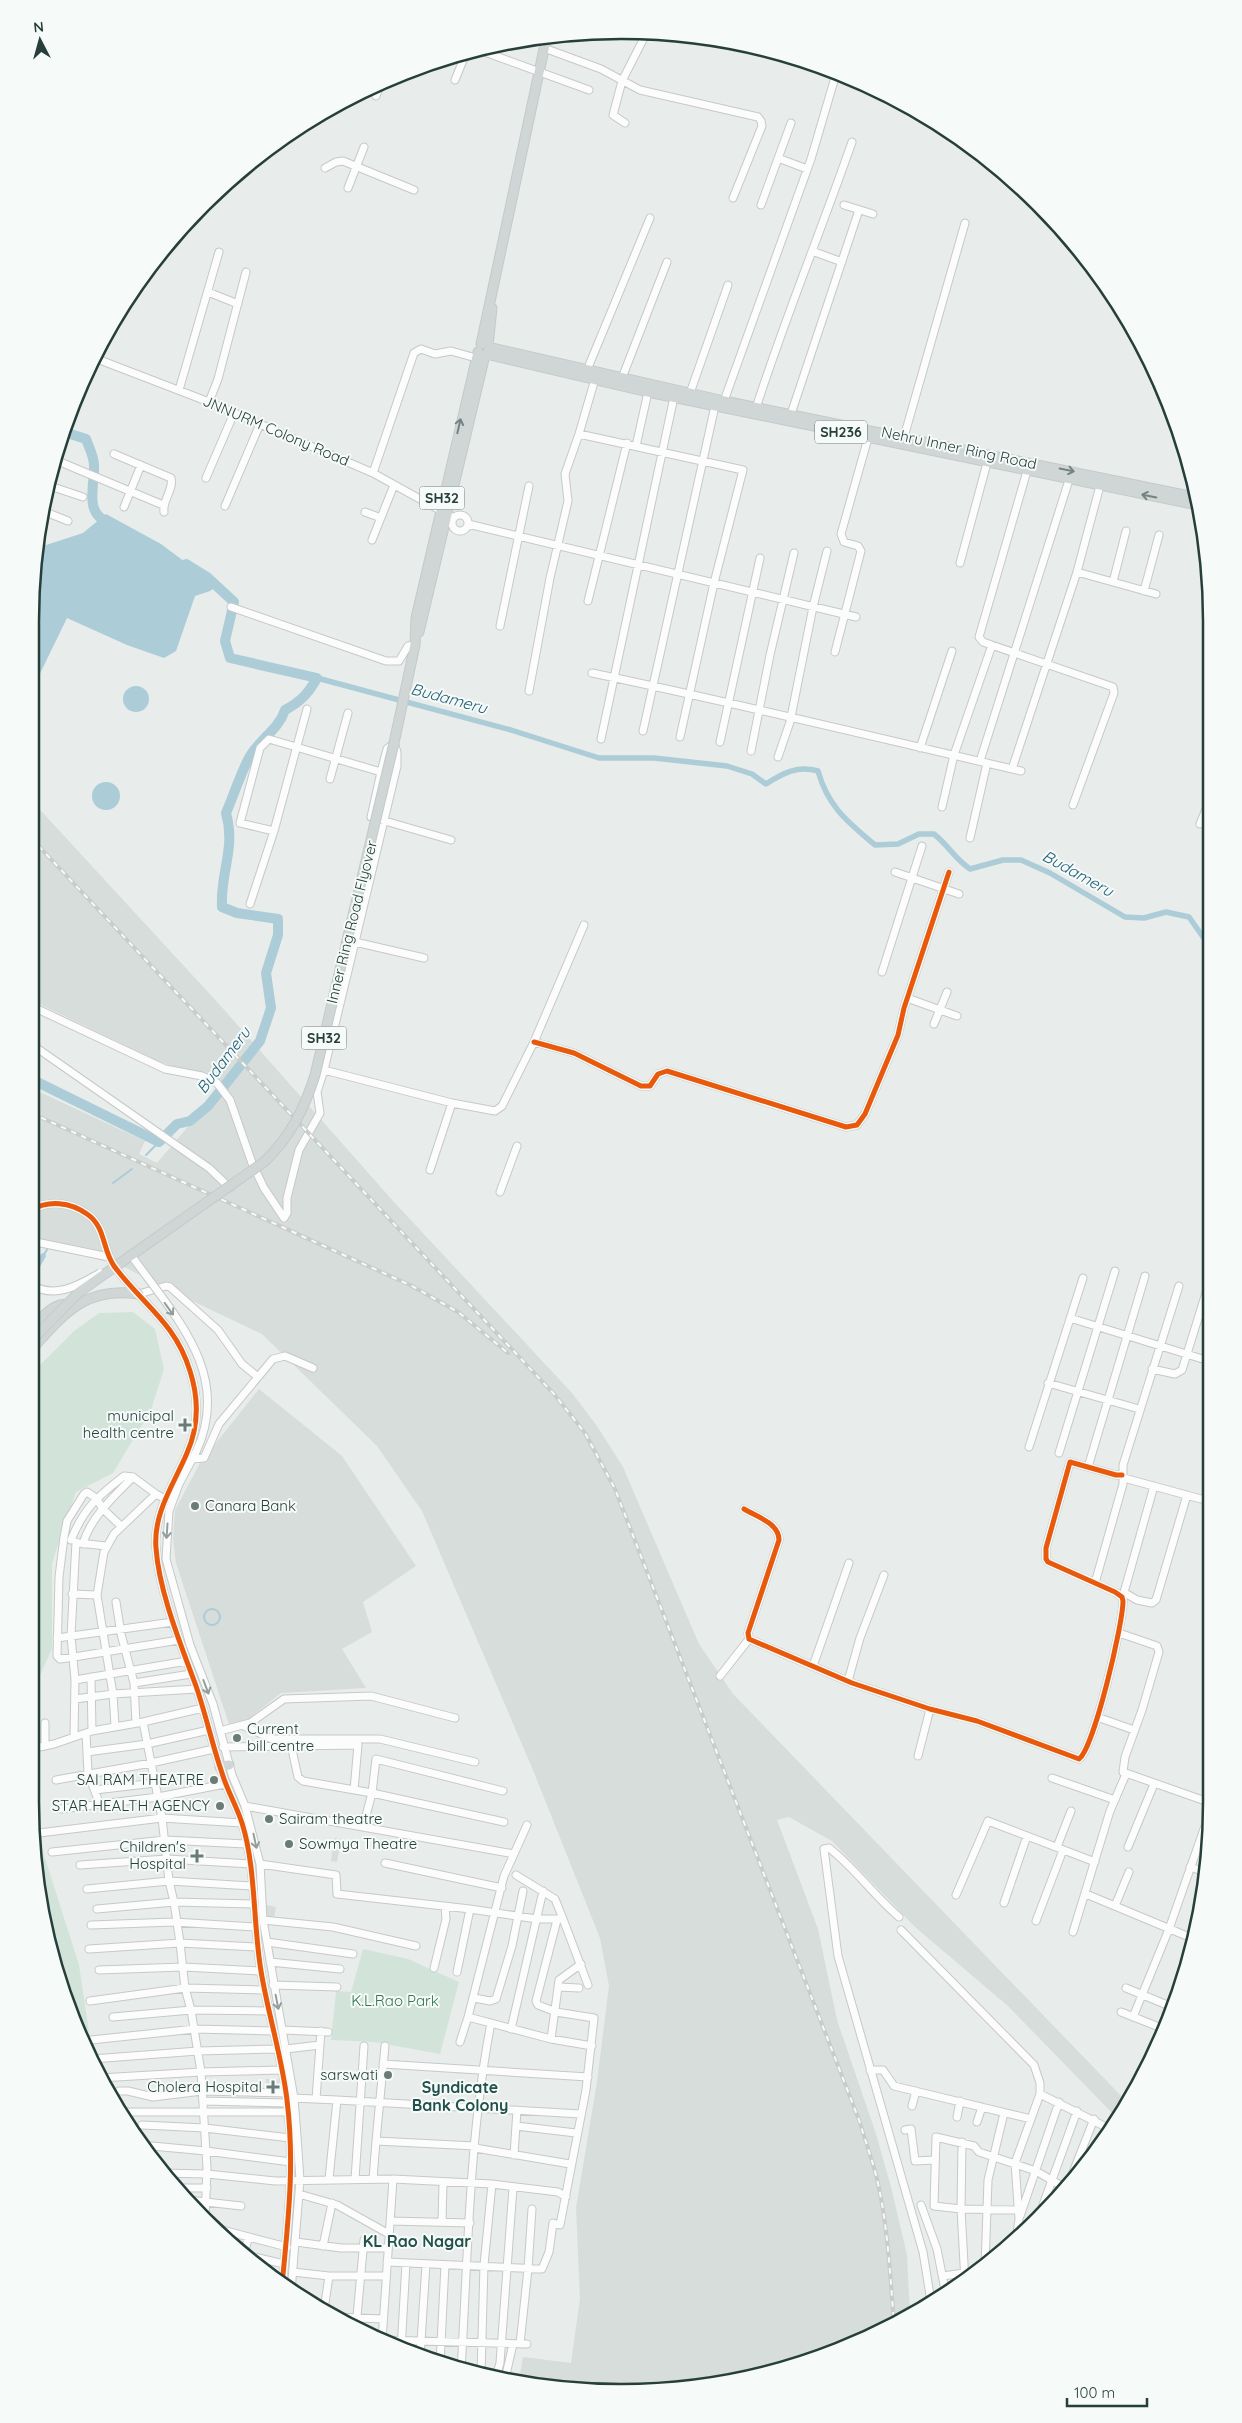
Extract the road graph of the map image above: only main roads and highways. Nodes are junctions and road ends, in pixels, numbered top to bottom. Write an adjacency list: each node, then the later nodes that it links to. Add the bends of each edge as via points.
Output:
1 (545, 44): 2 (main road, SH32)
2 (494, 288): 3 (main road, SH32); 5 (main road, SH32)
3 (491, 329): 4 (main road); 5 (main road, SH32)
4 (507, 351): 5 (main road, Nehru Inner Ring Road / SH236); 6 (main road, Nehru Inner Ring Road / SH236, one-way to 6)
5 (483, 353): 6 (main road, SH236, via 648,392 1069,480); 12 (main road, Inner Ring Road Flyover / SH32, bridge, via 447,513 416,618 415,645 394,743 309,1095 296,1124 276,1151 230,1188 80,1292)
6 (1101, 482): 7 (main road, Nehru Inner Ring Road / SH236); 8 (main road, SH236, one-way to 6)
7 (1189, 496)
8 (1191, 504)
9 (139, 1294): 10 (main road, via 106,1292)
10 (75, 1306): 11 (main road, via 61,1304); 13 (main road)
11 (39, 1321)
12 (39, 1333)
13 (39, 1340)

